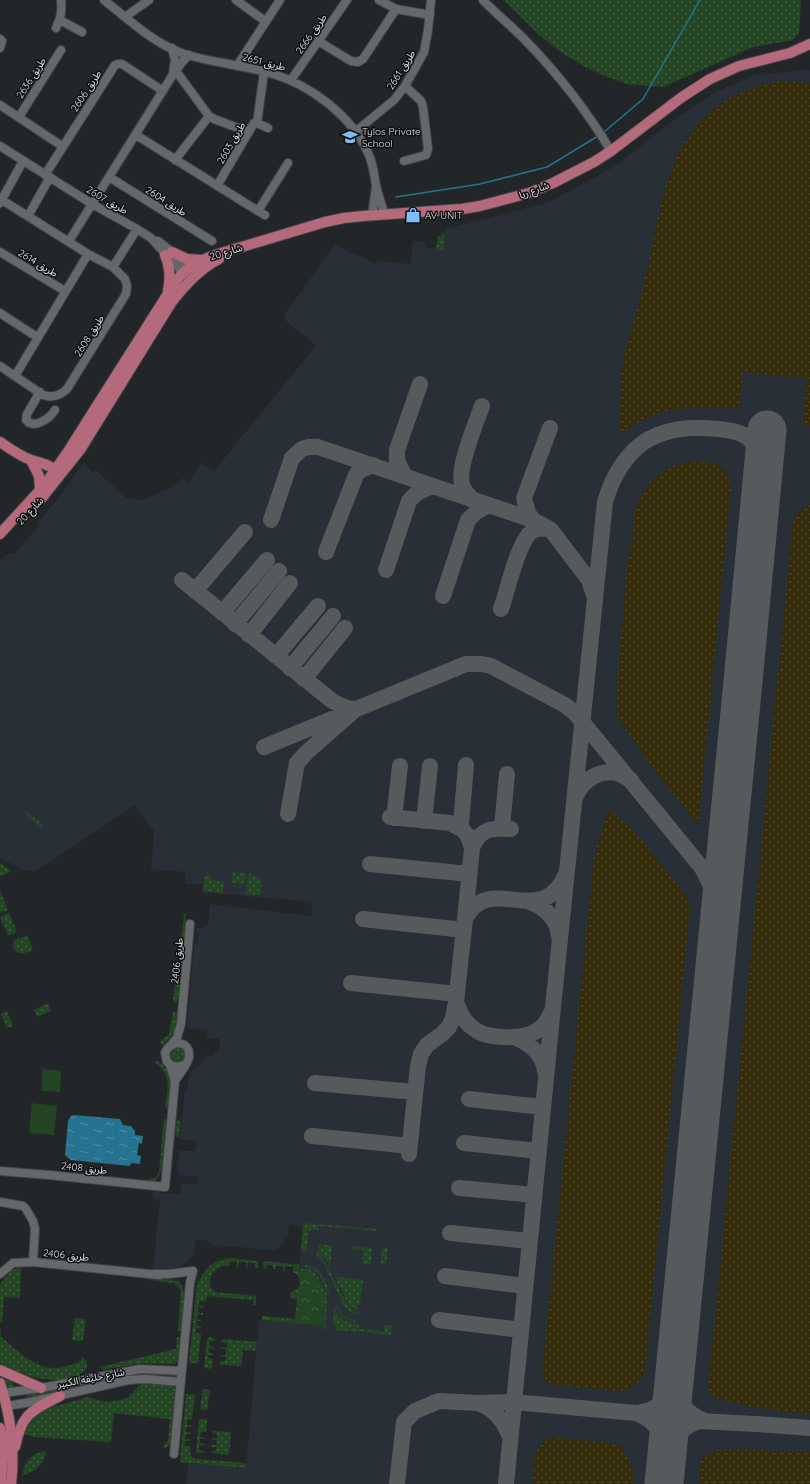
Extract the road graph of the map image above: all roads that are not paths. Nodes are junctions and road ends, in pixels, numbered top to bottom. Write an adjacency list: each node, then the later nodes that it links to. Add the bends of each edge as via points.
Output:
1 (61, 0): 13 (street)
2 (104, 0): 12 (street, طريق 2651)
3 (149, 0): 12 (street)
4 (236, 0): 14 (street)
5 (280, 0): 14 (street)
6 (347, 0): 18 (street, طريق 2666)
7 (379, 0): 10 (street)
8 (431, 0): 11 (street, طريق 2661)
9 (483, 0): 42 (street, via 532,48 556,76)
10 (396, 9): 11 (street); 18 (street, via 363,59 358,62 351,61)
11 (430, 15): 30 (street, طريق 2661, via 424,52)
12 (125, 17): 21 (street, طريق 2651)
13 (60, 20): 15 (street); 16 (street)
14 (266, 21): 26 (street)
15 (56, 28)
16 (82, 32)
17 (0, 40): 20 (street)
18 (318, 41): 29 (street, طريق 2666)
19 (810, 44): 24 (main road)
20 (0, 48)
21 (172, 48): 25 (street, طريق 2651); 28 (street, via 175,60)
22 (61, 50): 33 (street, طريق 2636)
23 (810, 52): 24 (main road)
24 (790, 53): 42 (main road, شارع ريا, via 739,66 710,79)
25 (190, 55): 26 (street, طريق 2651); 28 (street)
26 (237, 66): 27 (street, طريق 2651)
27 (264, 72): 29 (street, طريق 2651); 35 (street)
28 (174, 73): 31 (street); 37 (street, via 209,116)
29 (291, 80): 38 (street, طريق 2651, via 334,108)
30 (405, 86): 38 (street, طريق 2661, via 394,100); 45 (street, via 423,107 428,149 426,155)
31 (163, 91): 39 (street); 41 (street, طريق 2606, via 122,64 115,65)
32 (0, 105): 33 (street)
33 (19, 117): 41 (street)
34 (206, 120): 43 (street)
35 (257, 122): 36 (street, طريق 2603); 37 (street, طريق 2603)
36 (268, 128)
37 (249, 132): 49 (street, طريق 2603)
38 (355, 132): 50 (street, طريق 2651, via 369,155)
39 (136, 135): 43 (street); 48 (street)
40 (0, 146): 44 (street, طريق 2607)
41 (62, 146): 47 (street, طريق 2606)
42 (611, 151): 53 (main road, شارع ريا, via 553,183 507,200 462,209)
43 (175, 160): 49 (street)
44 (23, 161): 47 (street, طريق 2607); 51 (street)
45 (404, 161)
46 (288, 163): 49 (street, via 261,213)
47 (48, 176): 52 (street, طريق 2607); 55 (street)
48 (109, 177): 52 (street); 58 (street, طريق 2604)
49 (217, 186)
50 (377, 186): 53 (street, طريق 2651); 54 (street, طريق 2651)
51 (1, 201): 55 (street, طريق 2608)
52 (92, 204): 56 (street, طريق 2607); 57 (street)
53 (384, 214): 54 (main road, شارع ريا)
54 (372, 215): 59 (main road, شارع ريا, via 326,222)
55 (28, 216): 57 (street, طريق 2608)
56 (137, 228): 61 (street, طريق 2607, via 159,241); 64 (street)
57 (69, 241): 62 (street, طريق 2608)
58 (212, 241)
59 (248, 245): 63 (main road, شارع 20); 65 (main road, شارع 20)
60 (0, 252): 66 (street, طريق 2614)
61 (169, 253): 63 (main road, via 187,259); 65 (street, طريق 2607); 67 (main road)
62 (88, 254): 64 (street, طريق 2608); 66 (street)
63 (202, 260): 65 (main road, شارع 20)
64 (113, 267): 72 (street, طريق 2608, via 125,279 126,294 67,389 54,397)
65 (188, 275): 67 (main road, شارع 20); 77 (main road, شارع 20, via 80,450)
66 (65, 291): 69 (street)
67 (167, 294): 75 (main road, شارع 20)
68 (0, 313): 69 (street)
69 (37, 337): 71 (street)
70 (0, 366): 71 (street, طريق 2608)
71 (15, 376): 72 (street, طريق 2608)
72 (40, 392): 73 (street, via 27,414 27,422 42,422)
73 (55, 410)
74 (0, 442): 76 (main road)
75 (69, 450): 76 (main road, via 51,460); 77 (main road, شارع 20)
76 (31, 460): 77 (main road, via 36,465); 78 (main road, via 39,476)
77 (58, 473): 78 (main road, شارع 20); 79 (main road, شارع 20, via 34,507)
78 (40, 490): 79 (main road, شارع 20)
79 (1, 537)
80 (190, 924): 81 (street, طريق 2406)
81 (181, 1024): 82 (street, طريق 2406); 83 (street, طريق 2406)
82 (172, 1044): 83 (street, via 180,1043); 85 (street, طريق 2406, via 165,1053)
83 (186, 1047): 84 (street, طريق 2406, via 190,1055)
84 (186, 1064): 85 (street, via 178,1068); 86 (street, طريق 2406)
85 (170, 1065): 86 (street, طريق 2406)
86 (175, 1081): 88 (street, طريق 2406)
87 (0, 1171): 88 (street, طريق 2408)
88 (165, 1187)
89 (0, 1202): 90 (street, طريق 2406, via 23,1206 33,1221)
90 (33, 1262): 91 (street, via 14,1264); 92 (street, طريق 2406)
91 (0, 1274)
92 (155, 1274): 93 (street, طريق 2406, via 182,1278); 93 (street, طريق 2406, via 194,1271)
93 (190, 1283): 95 (street, طريق 2406)
94 (0, 1370): 100 (main road)
95 (182, 1370): 96 (street, شارع خليفة الكبير, via 140,1369); 97 (street, طريق 2406)
96 (96, 1377): 99 (street, via 93,1383); 100 (street, شارع خليفة الكبير)
97 (181, 1382): 99 (street, شارع خليفة الكبير, via 139,1378); 104 (street, طريق 2406)
98 (0, 1383): 102 (main road)
99 (95, 1387): 101 (street, شارع خليفة الكبير)
100 (41, 1388): 102 (street, شارع خليفة الكبير)
101 (60, 1396): 102 (street, شارع خليفة الكبير, via 31,1402); 105 (main road, via 26,1417 19,1432)
102 (2, 1400): 105 (main road, via 12,1440)
103 (0, 1428): 106 (main road, via 3,1448)
104 (174, 1454)
105 (13, 1458): 107 (main road)
106 (1, 1484)
107 (11, 1484)

